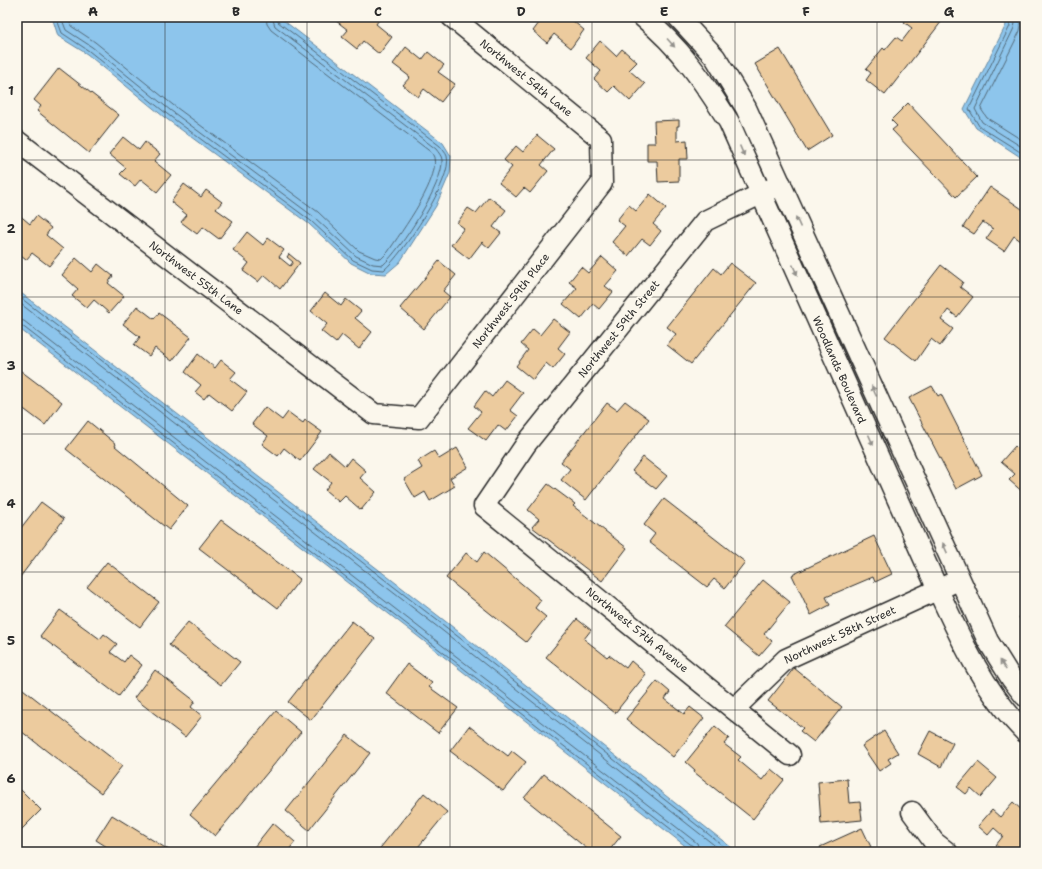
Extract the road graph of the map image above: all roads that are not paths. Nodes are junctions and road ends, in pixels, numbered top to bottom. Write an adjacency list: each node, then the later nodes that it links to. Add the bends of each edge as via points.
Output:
1 (452, 17): 4 (street, Northwest 54th Lane)
2 (643, 17): 7 (street, Woodlands Boulevard, one-way to 7, via 660,31 698,73 729,122)
3 (678, 17): 6 (street, via 714,57 746,108)
4 (601, 138): 8 (street, Northwest 59th Place, via 602,184 419,418)
5 (17, 141): 8 (street, Northwest 55th Lane)
6 (781, 184): 7 (street, Northwest 59th Street); 10 (street, one-way to 6)
7 (760, 194): 9 (street, Northwest 59th Street, via 705,221 526,444); 11 (street, Woodlands Boulevard, one-way to 11)
8 (374, 414)
9 (484, 506): 13 (street, Northwest 57th Avenue)
10 (959, 580): 11 (street, Northwest 58th Street); 12 (street, one-way to 10, via 988,641)
11 (938, 590): 13 (street, Northwest 58th Street, via 786,659); 14 (street, Woodlands Boulevard, via 971,659 992,691)
12 (1025, 696)
13 (734, 709): 15 (street, Northwest 57th Avenue)
14 (1025, 732)
15 (790, 755)
16 (912, 812): 17 (street, via 934,842)
17 (947, 852)

